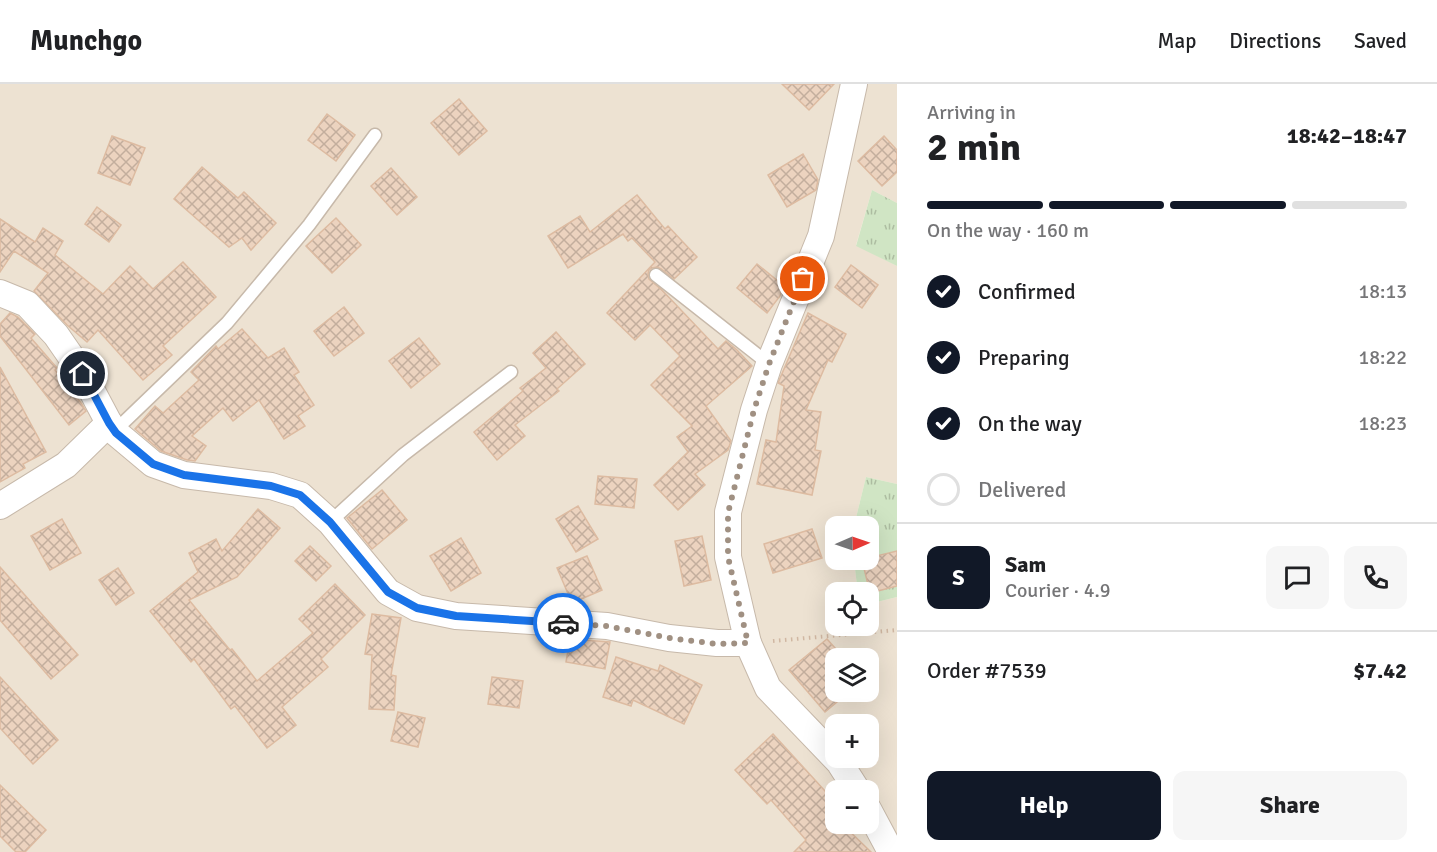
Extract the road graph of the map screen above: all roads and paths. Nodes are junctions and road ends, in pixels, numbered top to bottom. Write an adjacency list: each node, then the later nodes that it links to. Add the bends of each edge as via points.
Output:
1 (854, 84): 5 (street, via 820,236)
2 (375, 135): 7 (lane, via 309,225 227,323 124,422)
3 (656, 275): 5 (lane)
4 (0, 293): 7 (street, via 27,304 56,335)
5 (769, 364): 11 (street, via 728,513 728,557)
6 (511, 372): 9 (lane, via 403,455)
7 (113, 428): 8 (street, via 66,465); 9 (street, via 153,464 184,475 271,486 300,495)
8 (0, 506)
9 (330, 522): 11 (street, via 388,592 417,608 456,616 606,626 717,644)
10 (897, 630): 11 (path)
11 (748, 643): 12 (street, via 768,688 839,762)
12 (851, 780)
13 (879, 830): 14 (street)
14 (891, 852)

